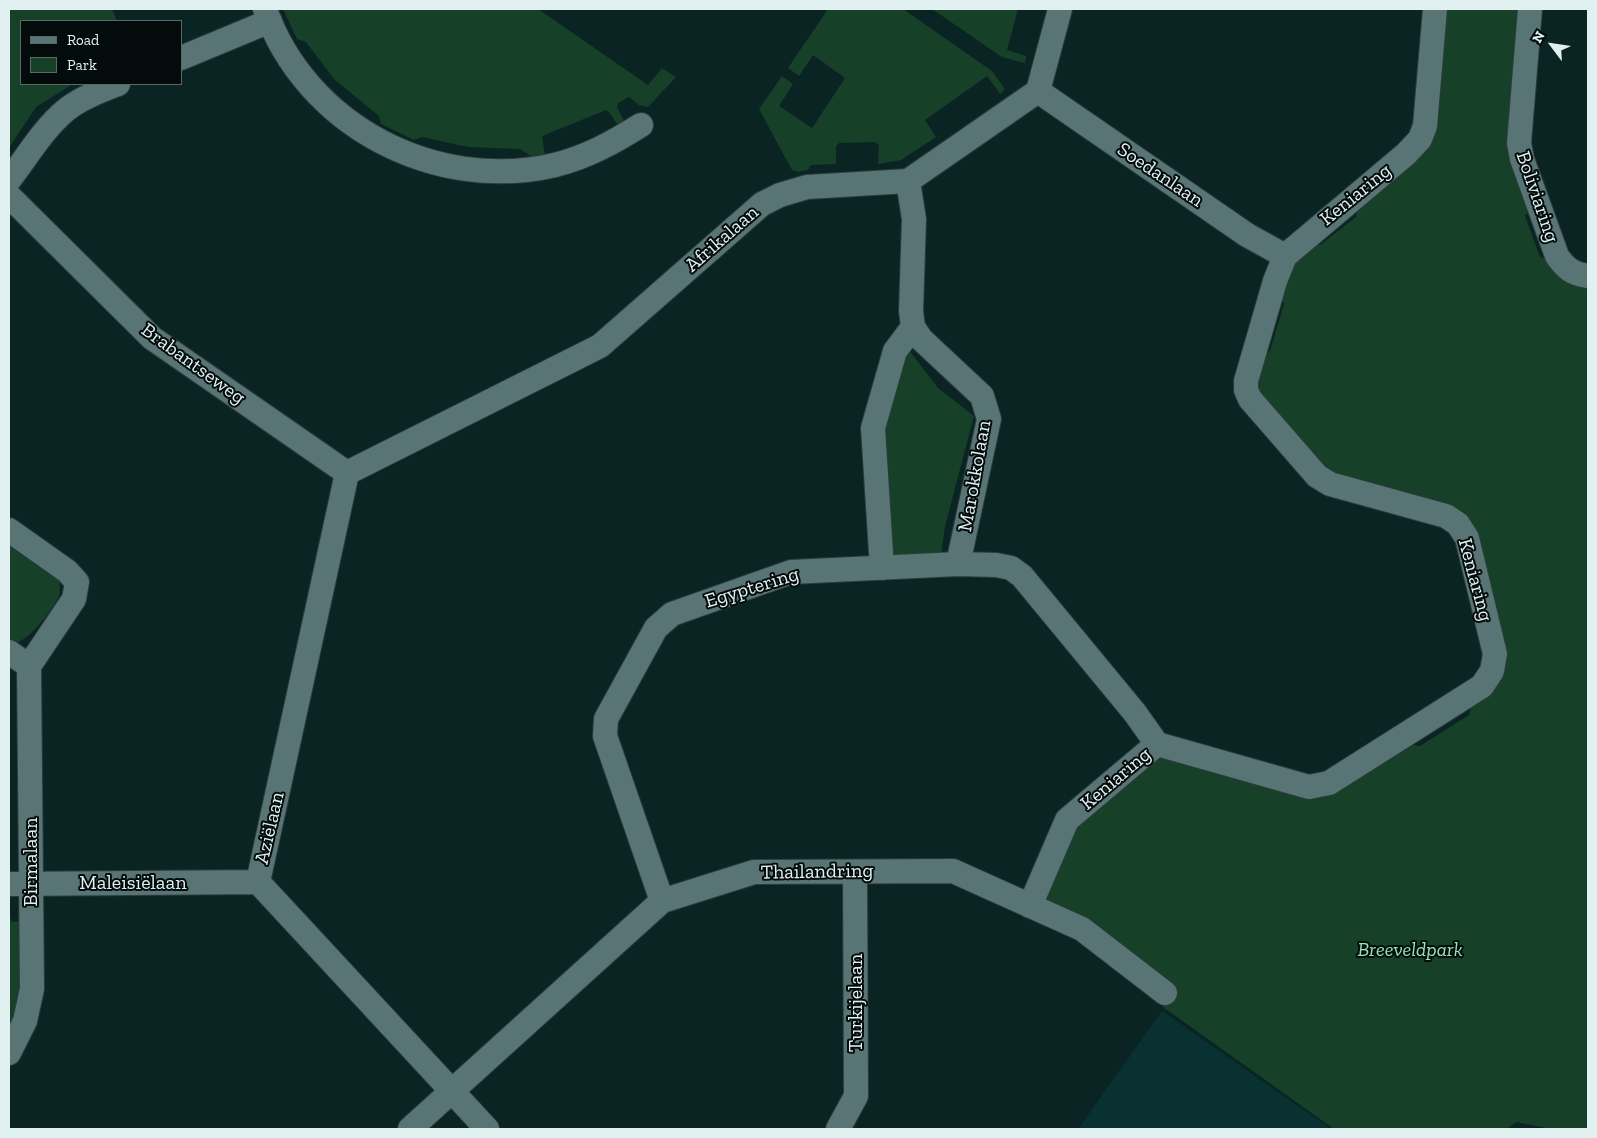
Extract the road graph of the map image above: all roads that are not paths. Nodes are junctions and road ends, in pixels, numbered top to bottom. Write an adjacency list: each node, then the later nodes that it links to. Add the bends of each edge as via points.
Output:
1 (1060, 9): 7 (street)
2 (1435, 9): 12 (street, Keniaring, via 1425,126 1420,139)
3 (1530, 9): 13 (street, Boliviaring, via 1518,143 1557,256 1566,269)
4 (267, 15): 5 (street); 8 (street, via 292,62 322,99 372,138 431,162 461,169 524,170 586,155)
5 (182, 58)
6 (116, 85): 9 (street, via 86,97 66,110)
7 (1038, 91): 10 (street); 12 (street, Soedanlaan, via 1247,235)
8 (641, 125)
9 (9, 180)
10 (908, 180): 14 (street, via 914,218); 15 (street, Afrikalaan, via 807,186 762,204 600,346)
11 (9, 196): 15 (street, Brabantseweg, via 152,338)
12 (1285, 256): 21 (street, Keniaring, via 1274,281 1246,381 1250,399 1318,476 1330,484 1446,516 1458,524 1467,538 1495,654 1492,671 1482,686 1329,782 1309,787)
13 (1588, 276)
14 (913, 326): 17 (street, Marokkolaan, via 921,339 982,396 990,419); 18 (street, via 895,351 873,428)
15 (347, 473): 23 (street, Aziëlaan)
16 (9, 530): 20 (street, via 67,571 77,582 74,599)
17 (958, 564): 18 (street, Egyptering); 21 (street, Egyptering, via 996,565 1011,568 1022,576)
18 (882, 568): 25 (street, Egyptering, via 790,572 672,614 656,628 606,719 606,736)
19 (9, 652): 20 (street)
20 (28, 666): 24 (street, Birmalaan)
21 (1157, 744): 26 (street, Keniaring, via 1067,820)
22 (855, 872): 25 (street, Thailandring, via 754,872); 26 (street, Thailandring, via 953,871); 32 (street, Turkijelaan, via 856,1096)
23 (258, 882): 24 (street, Maleisiëlaan); 29 (street, Aziëlaan)
24 (20, 884): 28 (street, Birmalaan, via 32,989 25,1021)
25 (662, 901): 29 (street, Thailandring)
26 (1030, 906): 27 (street, Thailandring, via 1082,929)
27 (1164, 993)
28 (9, 1053)
29 (453, 1091): 30 (street, Thailandring); 31 (street, Aziëlaan)
30 (410, 1129)
31 (487, 1129)
32 (838, 1129)

